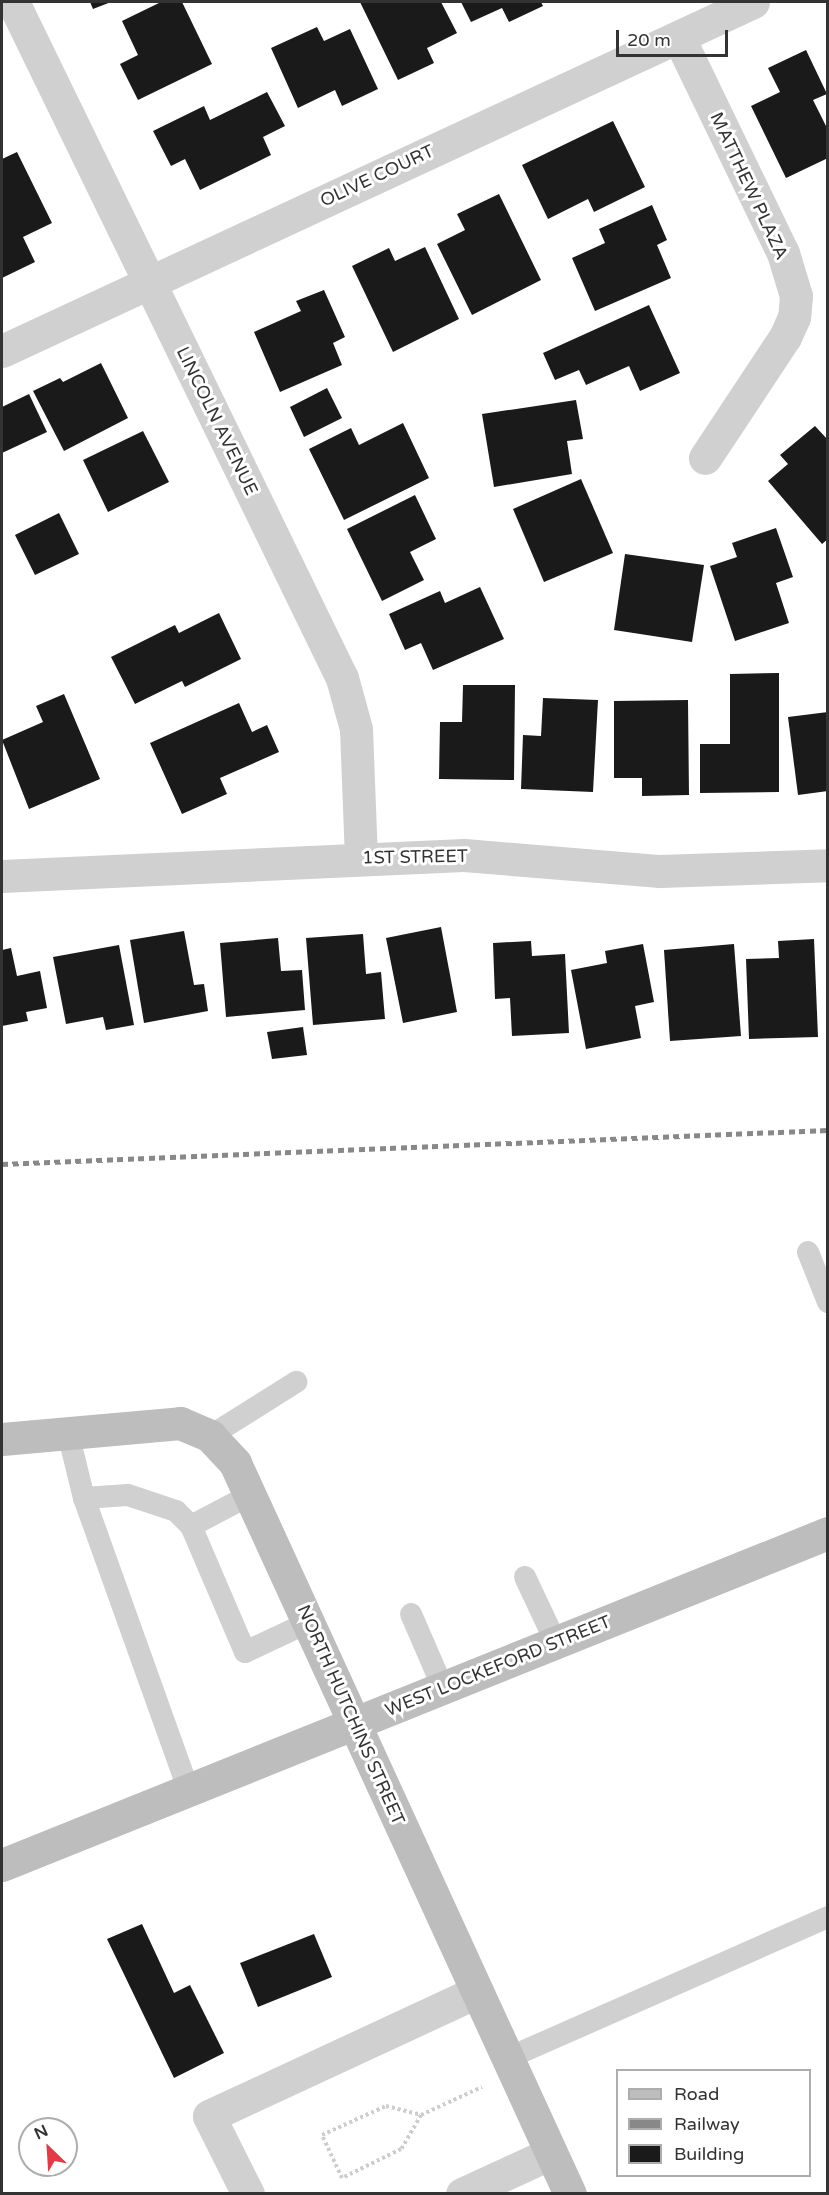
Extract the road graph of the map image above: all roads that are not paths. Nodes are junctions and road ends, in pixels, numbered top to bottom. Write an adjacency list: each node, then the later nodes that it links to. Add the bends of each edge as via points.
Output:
1 (13, 2): 4 (street, LINCOLN AVENUE)
2 (753, 2): 3 (street, OLIVE COURT)
3 (679, 38): 4 (street, OLIVE COURT); 6 (street, MATTHEW PLAZA, via 783,253 796,296 794,317 785,337)
4 (148, 281): 5 (street, OLIVE COURT); 7 (street, LINCOLN AVENUE, via 342,678 356,729)
5 (2, 351)
6 (705, 458)
7 (361, 857): 8 (street, 1ST STREET, via 464,855 660,871); 9 (street, 1ST STREET)
8 (828, 865)
9 (2, 876)
10 (808, 1252): 11 (lane)
11 (828, 1302)
12 (296, 1382): 14 (lane)
13 (68, 1433): 14 (street, NORTH HUTCHINS STREET, via 180,1423); 15 (street, NORTH HUTCHINS STREET); 17 (lane)
14 (210, 1436): 16 (street, NORTH HUTCHINS STREET, via 235,1463)
15 (2, 1439)
16 (250, 1495): 18 (lane); 22 (street, NORTH HUTCHINS STREET)
17 (84, 1498): 18 (lane, via 129,1495 176,1511); 26 (lane)
18 (191, 1526): 22 (lane, via 245,1652)
19 (828, 1533): 23 (street, WEST LOCKEFORD STREET)
20 (525, 1577): 23 (lane)
21 (411, 1614): 24 (lane)
22 (309, 1622): 25 (street, NORTH HUTCHINS STREET)
23 (555, 1642): 24 (street, WEST LOCKEFORD STREET)
24 (443, 1688): 25 (street, WEST LOCKEFORD STREET)
25 (356, 1724): 26 (street, WEST LOCKEFORD STREET); 29 (street, NORTH HUTCHINS STREET)
26 (189, 1791): 27 (street, WEST LOCKEFORD STREET)
27 (2, 1865)
28 (828, 1917): 30 (lane)
29 (476, 1992): 30 (street, NORTH HUTCHINS STREET); 32 (street, via 209,2116)
30 (509, 2066): 31 (street, NORTH HUTCHINS STREET)
31 (551, 2153): 33 (street); 34 (street, NORTH HUTCHINS STREET)
32 (248, 2193)
33 (462, 2193)
34 (570, 2193)

